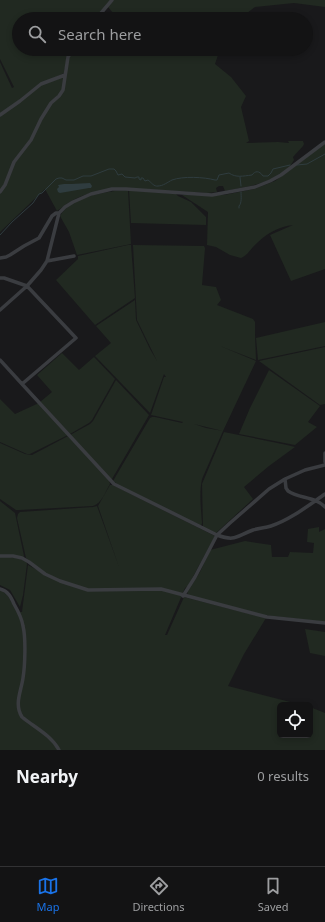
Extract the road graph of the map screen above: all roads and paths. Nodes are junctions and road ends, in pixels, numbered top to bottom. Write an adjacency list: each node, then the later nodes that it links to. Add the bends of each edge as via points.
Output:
1 (112, 0): 2 (street)
2 (102, 12)
3 (69, 56): 4 (street)
4 (65, 75): 5 (street, via 41,84); 7 (street, via 63,90 51,103 31,140 14,162)
5 (0, 115)
6 (325, 142): 8 (street, via 281,175 255,187 212,195 112,189 73,202)
7 (0, 192)
8 (59, 213): 10 (street, via 52,216 39,238 10,256); 11 (street)
9 (74, 256): 11 (street)
10 (0, 258)
11 (47, 261): 13 (street)
12 (0, 278): 13 (street)
13 (27, 286): 14 (street); 16 (street, via 76,338)
14 (0, 310)
15 (0, 360): 16 (street)
16 (22, 384): 23 (street, via 114,484)
17 (325, 453): 18 (street)
18 (325, 463): 19 (street)
19 (285, 479): 21 (street, via 286,488 290,493); 23 (street, via 269,489)
20 (325, 494): 21 (street)
21 (316, 500): 22 (street); 23 (street, via 271,527 230,539)
22 (325, 507)
23 (217, 535): 26 (street)
24 (0, 556): 26 (street, via 22,558 45,574 88,590 161,589)
25 (0, 589): 28 (street, via 9,594 23,626 23,678 18,702 19,712)
26 (184, 596): 27 (street, via 267,617)
27 (325, 623)
28 (59, 750)

